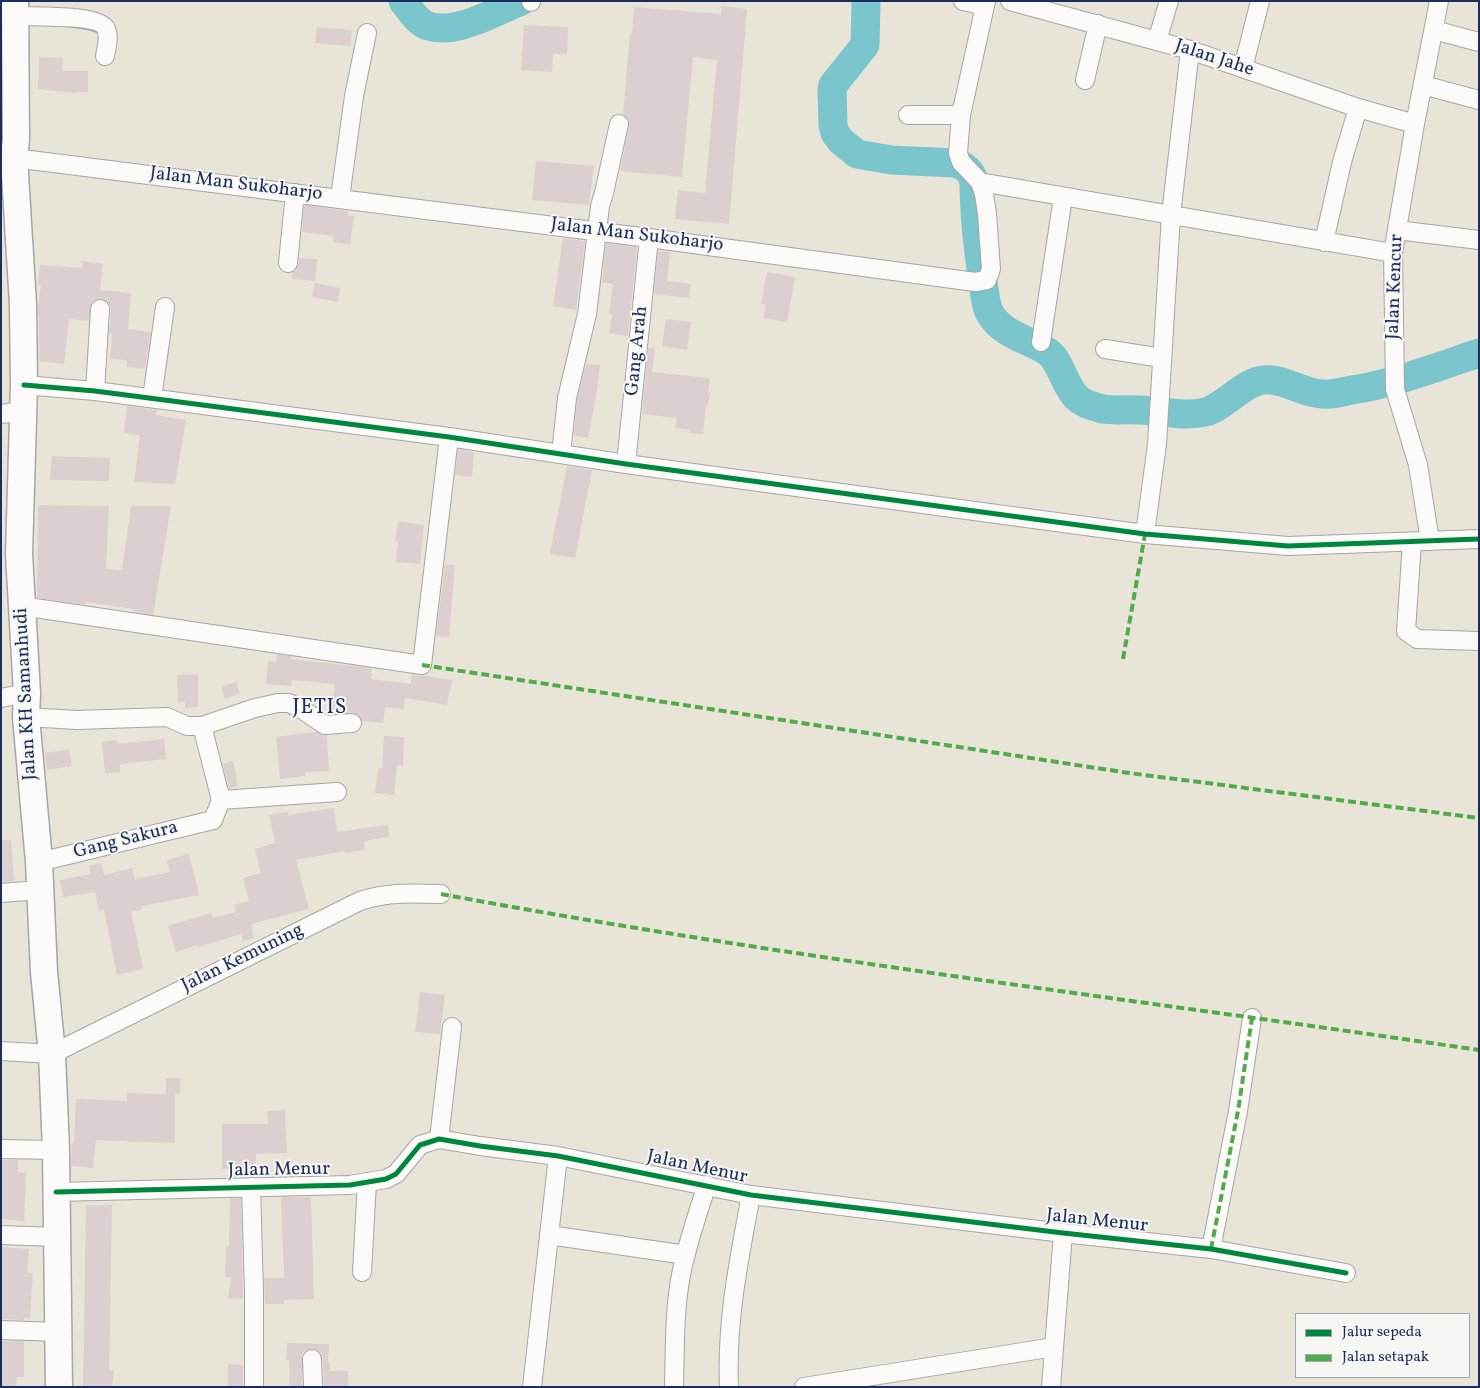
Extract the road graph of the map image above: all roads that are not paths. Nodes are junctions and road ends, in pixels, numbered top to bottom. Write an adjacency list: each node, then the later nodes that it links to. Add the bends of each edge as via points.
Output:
1 (963, 1): 6 (street)
2 (1010, 1): 8 (street, Jalan Jahe)
3 (1169, 1): 11 (street)
4 (1260, 1): 15 (street)
5 (1440, 1): 9 (street, Jalan Kencur)
6 (985, 8): 20 (street, Jalan Man Sukoharjo)
7 (15, 9): 14 (street, via 83,18 103,24 108,34); 24 (main road, Jalan KH Samanhudi)
8 (1098, 24): 11 (street, Jalan Jahe); 16 (street)
9 (1434, 30): 12 (street); 17 (street, Jalan Kencur)
10 (367, 33): 28 (street, via 354,96)
11 (1157, 41): 13 (street, Jalan Jahe)
12 (1479, 42)
13 (1190, 50): 15 (street, Jalan Jahe); 29 (street)
14 (106, 56)
15 (1243, 68): 19 (street, Jalan Jahe)
16 (1085, 80)
17 (1423, 85): 18 (street); 23 (street, Jalan Kencur)
18 (1479, 100)
19 (1358, 108): 23 (street, Jalan Jahe); 34 (street)
20 (961, 115): 21 (street); 25 (street, Jalan Man Sukoharjo, via 959,158)
21 (908, 116)
22 (619, 124): 31 (street)
23 (1415, 124): 30 (street, Jalan Kencur)
24 (10, 144): 26 (street, Jalan Man Sukoharjo); 42 (main road, Jalan KH Samanhudi, via 23,304)
25 (980, 182): 27 (street); 32 (street, Jalan Man Sukoharjo, via 987,214 991,269 981,281)
26 (295, 193): 28 (street, Jalan Man Sukoharjo); 36 (street)
27 (1063, 197): 29 (street); 39 (street)
28 (340, 198): 31 (street, Jalan Man Sukoharjo)
29 (1172, 215): 34 (street); 41 (street)
30 (1397, 230): 33 (street); 35 (street, Jalan Kencur)
31 (596, 231): 32 (street, Jalan Man Sukoharjo); 47 (street, via 587,314 567,398)
32 (649, 238): 48 (street, Gang Arah)
33 (1479, 240)
34 (1324, 242): 35 (street)
35 (1393, 254): 52 (street, Jalan Kencur, via 1396,396 1418,465)
36 (288, 263)
37 (165, 307): 44 (street)
38 (100, 309): 43 (street)
39 (1041, 342)
40 (1105, 349): 41 (street)
41 (1162, 358): 49 (street, via 1157,444)
42 (24, 385): 43 (street); 45 (main road, Jalan KH Samanhudi)
43 (95, 390): 44 (street)
44 (152, 398): 46 (street)
45 (12, 412): 53 (main road, Jalan KH Samanhudi)
46 (449, 438): 47 (street); 54 (street, via 422,665)
47 (560, 454): 48 (street)
48 (626, 464): 49 (street)
49 (1145, 534): 51 (street, via 1288,546)
50 (1479, 540): 52 (street)
51 (1412, 542): 52 (street); 55 (street, via 1406,631 1417,639)
52 (1430, 542)
53 (10, 556): 54 (main road, Jalan KH Samanhudi)
54 (21, 606): 57 (main road, Jalan KH Samanhudi)
55 (1479, 641)
56 (1, 698): 57 (street)
57 (26, 705): 59 (street, via 77,720 167,717 187,726); 62 (main road, Jalan KH Samanhudi)
58 (352, 723): 59 (street, via 325,725 303,710 284,703 255,708)
59 (202, 726): 61 (street)
60 (337, 792): 61 (street)
61 (221, 800): 62 (street, Gang Sakura, via 212,820)
62 (39, 862): 63 (main road, Jalan KH Samanhudi)
63 (40, 890): 64 (street); 69 (main road, Jalan KH Samanhudi)
64 (1, 893)
65 (441, 894): 69 (street, Jalan Kemuning, via 405,893 360,901)
66 (1252, 1018): 83 (street, via 1238,1111)
67 (452, 1027): 70 (street)
68 (1, 1051): 69 (street)
69 (52, 1054): 72 (main road, Jalan KH Samanhudi)
70 (439, 1138): 73 (street, Jalan Menur); 74 (street, Jalan Menur, via 420,1145 396,1174)
71 (1, 1149): 72 (street)
72 (56, 1150): 77 (main road, Jalan KH Samanhudi)
73 (558, 1156): 75 (street, Jalan Menur); 81 (street)
74 (366, 1182): 76 (street, Jalan Menur); 85 (street)
75 (708, 1185): 78 (street, Jalan Menur); 84 (street)
76 (251, 1187): 77 (street, Jalan Menur); 93 (street)
77 (56, 1192): 82 (main road, Jalan KH Samanhudi)
78 (751, 1195): 79 (street, Jalan Menur); 97 (street, via 734,1290)
79 (1063, 1233): 83 (street, Jalan Menur); 89 (street, Jalan Menur)
80 (1, 1235): 82 (street)
81 (549, 1235): 84 (street); 95 (street)
82 (56, 1237): 88 (main road, Jalan KH Samanhudi)
83 (1210, 1249): 86 (street, Jalan Menur)
84 (686, 1254): 96 (street, via 678,1295)
85 (362, 1272)
86 (1346, 1273)
87 (1, 1330): 88 (street)
88 (59, 1332): 92 (main road, Jalan KH Samanhudi)
89 (1054, 1347): 91 (street); 99 (street, Jalan Menur)
90 (312, 1359): 94 (street)
91 (900, 1379): 98 (street)
92 (59, 1387)
93 (254, 1387)
94 (314, 1387)
95 (532, 1387)
96 (674, 1387)
97 (729, 1387)
98 (804, 1387)
99 (1051, 1387)

